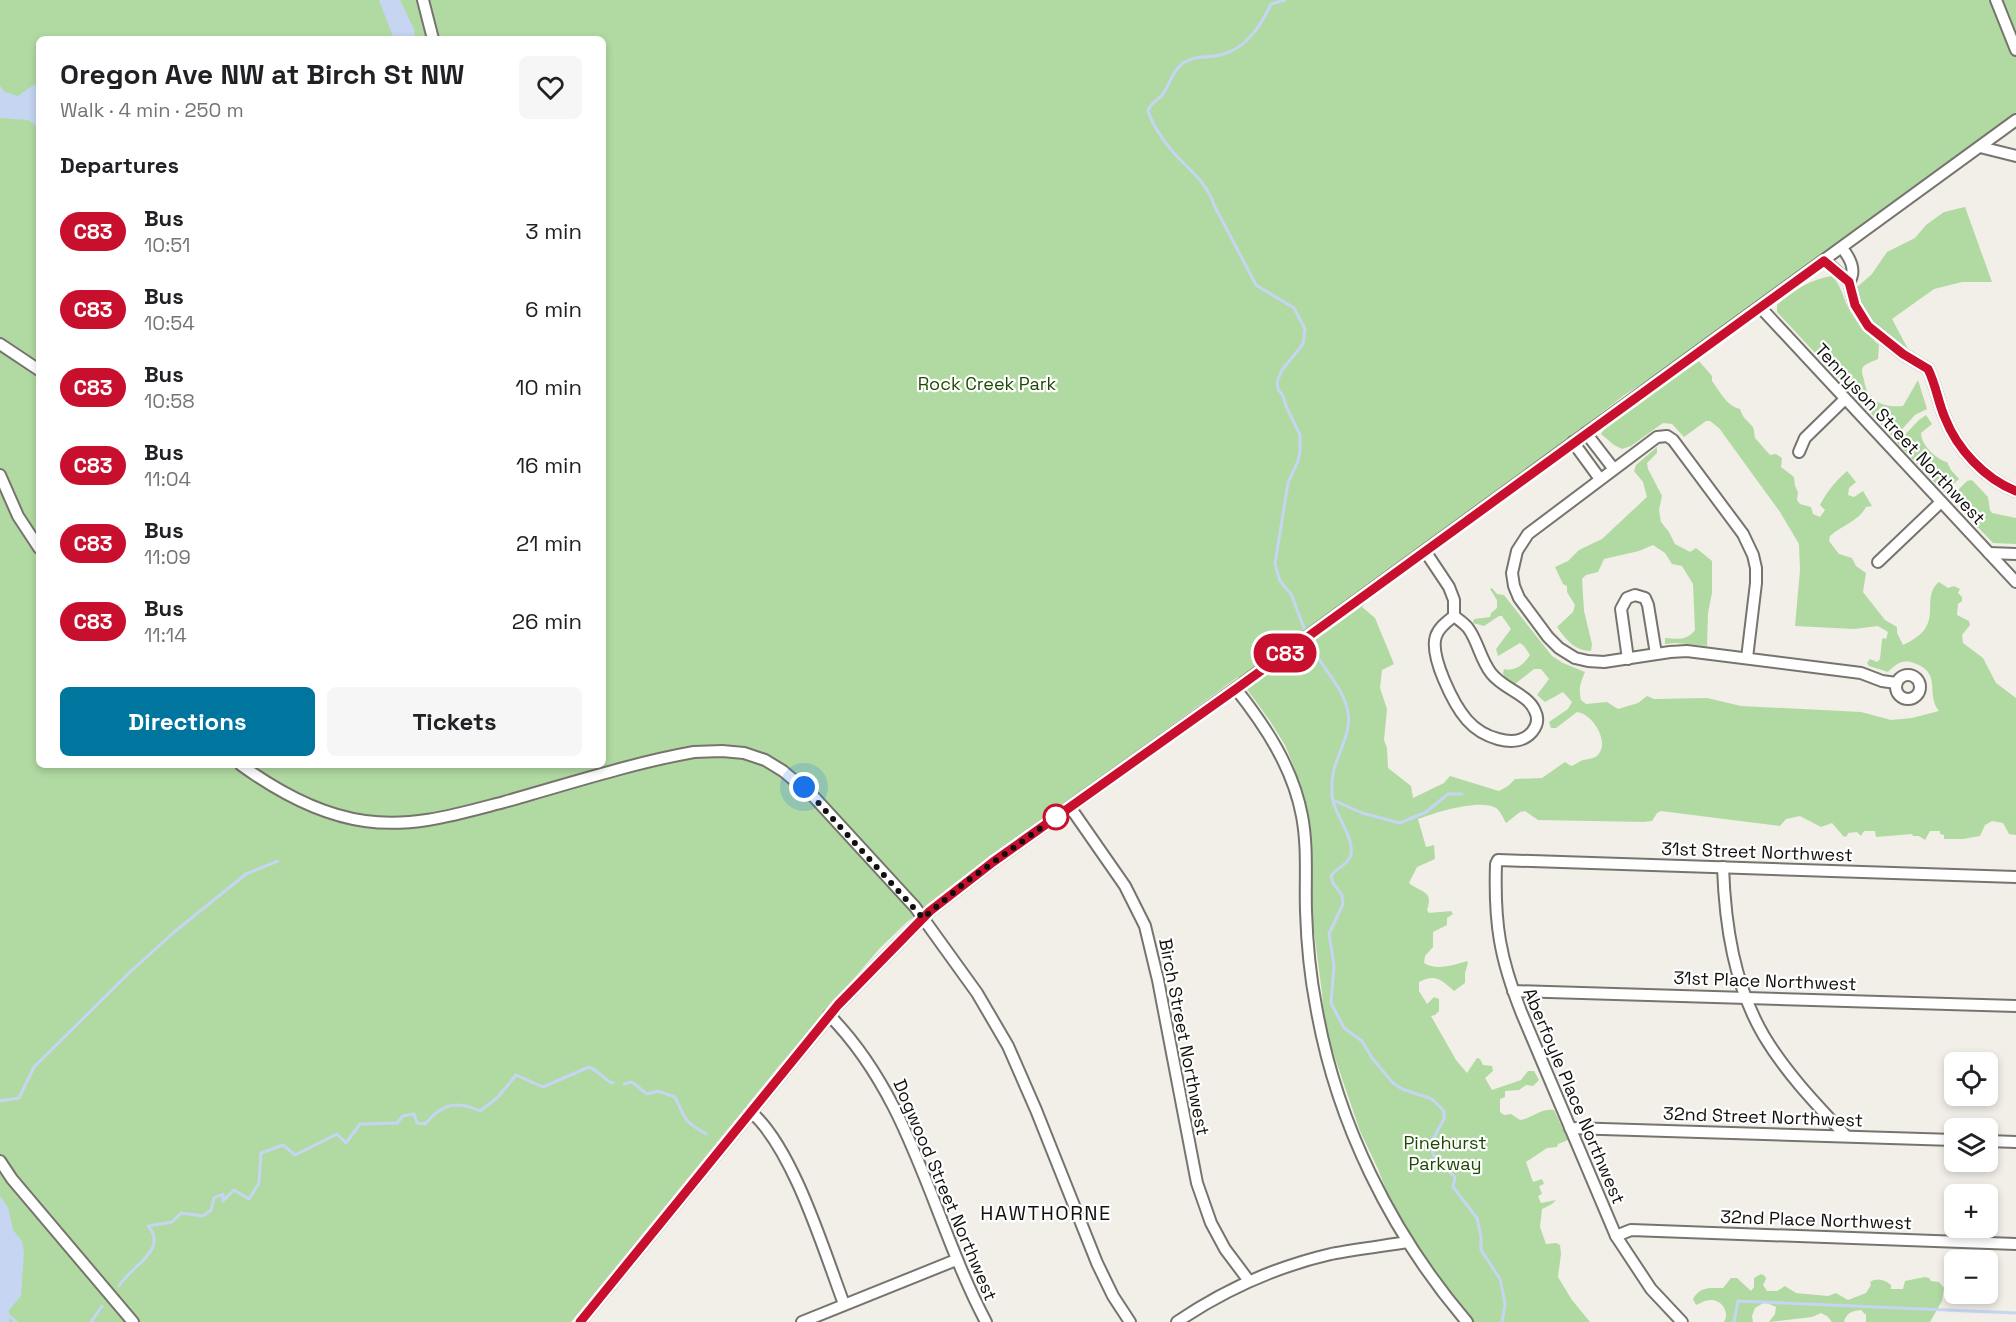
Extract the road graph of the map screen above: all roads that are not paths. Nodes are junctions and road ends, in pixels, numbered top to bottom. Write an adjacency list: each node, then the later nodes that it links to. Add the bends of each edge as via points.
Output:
1 (423, 0): 3 (street)
2 (1996, 0): 4 (street)
3 (432, 36)
4 (2016, 50)
5 (2016, 120): 6 (street)
6 (1980, 147): 7 (street); 8 (street)
7 (2016, 156)
8 (1842, 248): 9 (street); 10 (street, via 1852,266)
9 (1824, 261): 10 (street); 11 (street)
10 (1849, 282): 21 (street, via 1855,305 1868,326 1928,369 1945,419 1962,448 1989,475)
11 (1761, 308): 14 (street, Tennyson Street Northwest); 15 (street)
12 (0, 344): 13 (street)
13 (36, 368)
14 (1845, 399): 17 (street, via 1805,438); 22 (street, Tennyson Street Northwest)
15 (1586, 433): 16 (street); 18 (street)
16 (1573, 442): 20 (street); 24 (street)
17 (1799, 452)
18 (1614, 468): 20 (street); 31 (street, via 1657,437 1670,438 1743,534 1756,572)
19 (0, 475): 23 (street, via 18,516)
20 (1600, 479): 32 (street, via 1524,538 1514,558 1513,582 1519,598 1563,651 1591,662)
21 (2016, 491)
22 (1941, 502): 25 (street, Tennyson Street Northwest); 27 (street)
23 (36, 543)
24 (1425, 551): 29 (street, via 1449,587); 34 (street)
25 (1989, 553): 26 (street); 28 (street, Tennyson Street Northwest)
26 (2016, 554)
27 (1878, 562)
28 (2016, 582)
29 (1454, 616): 29 (street, via 1470,631 1493,676 1534,708 1537,724 1523,739 1499,739 1472,725 1459,710 1444,680 1435,645 1437,633)
30 (1656, 654): 31 (street, via 1687,651); 32 (street); 32 (street, via 1648,605 1645,598 1635,595 1627,598 1621,609)
31 (1747, 658): 33 (street, via 1861,673)
32 (1628, 659)
33 (1896, 683)
34 (1236, 689): 36 (street); 53 (street, via 1276,747 1298,798 1304,825 1310,964 1324,1047 1366,1164)
35 (246, 768): 40 (street, via 288,794 328,812 396,824 448,817 689,753 744,753 774,765 804,787)
36 (1070, 807): 40 (street); 56 (street, Birch Street Northwest, via 1125,885 1145,926 1197,1183 1214,1230)
37 (1498, 860): 38 (street, 31st Street Northwest); 41 (street, Aberfoyle Place Northwest, via 1498,936)
38 (1723, 867): 39 (street, 31st Street Northwest); 42 (street, via 1731,944)
39 (2016, 877)
40 (923, 918): 44 (street); 62 (street, via 977,993 1008,1046 1097,1263)
41 (1513, 991): 42 (street, 31st Place Northwest); 46 (street, Aberfoyle Place Northwest)
42 (1746, 997): 43 (street, 31st Place Northwest); 47 (street, via 1774,1052)
43 (2016, 1006)
44 (829, 1015): 45 (street); 55 (street, Dogwood Street Northwest, via 866,1060 894,1106)
45 (751, 1112): 57 (street, via 767,1129 792,1172); 59 (street)
46 (1570, 1128): 47 (street, 32nd Street Northwest); 52 (street, Aberfoyle Place Northwest)
47 (1846, 1136): 48 (street, 32nd Street Northwest)
48 (1944, 1140)
49 (1998, 1141): 50 (street)
50 (2016, 1142)
51 (0, 1161): 58 (street)
52 (1616, 1236): 54 (street, 32nd Place Northwest, via 1631,1230); 65 (street, Aberfoyle Place Northwest, via 1651,1289)
53 (1408, 1242): 56 (street, via 1323,1256); 64 (street)
54 (2016, 1244)
55 (956, 1260): 57 (street); 61 (street, Dogwood Street Northwest)
56 (1249, 1281): 63 (street)
57 (844, 1304): 60 (street)
58 (133, 1322)
59 (580, 1322)
60 (802, 1322)
61 (986, 1322)
62 (1130, 1322)
63 (1177, 1322)
64 (1467, 1322)
65 (1682, 1322)

